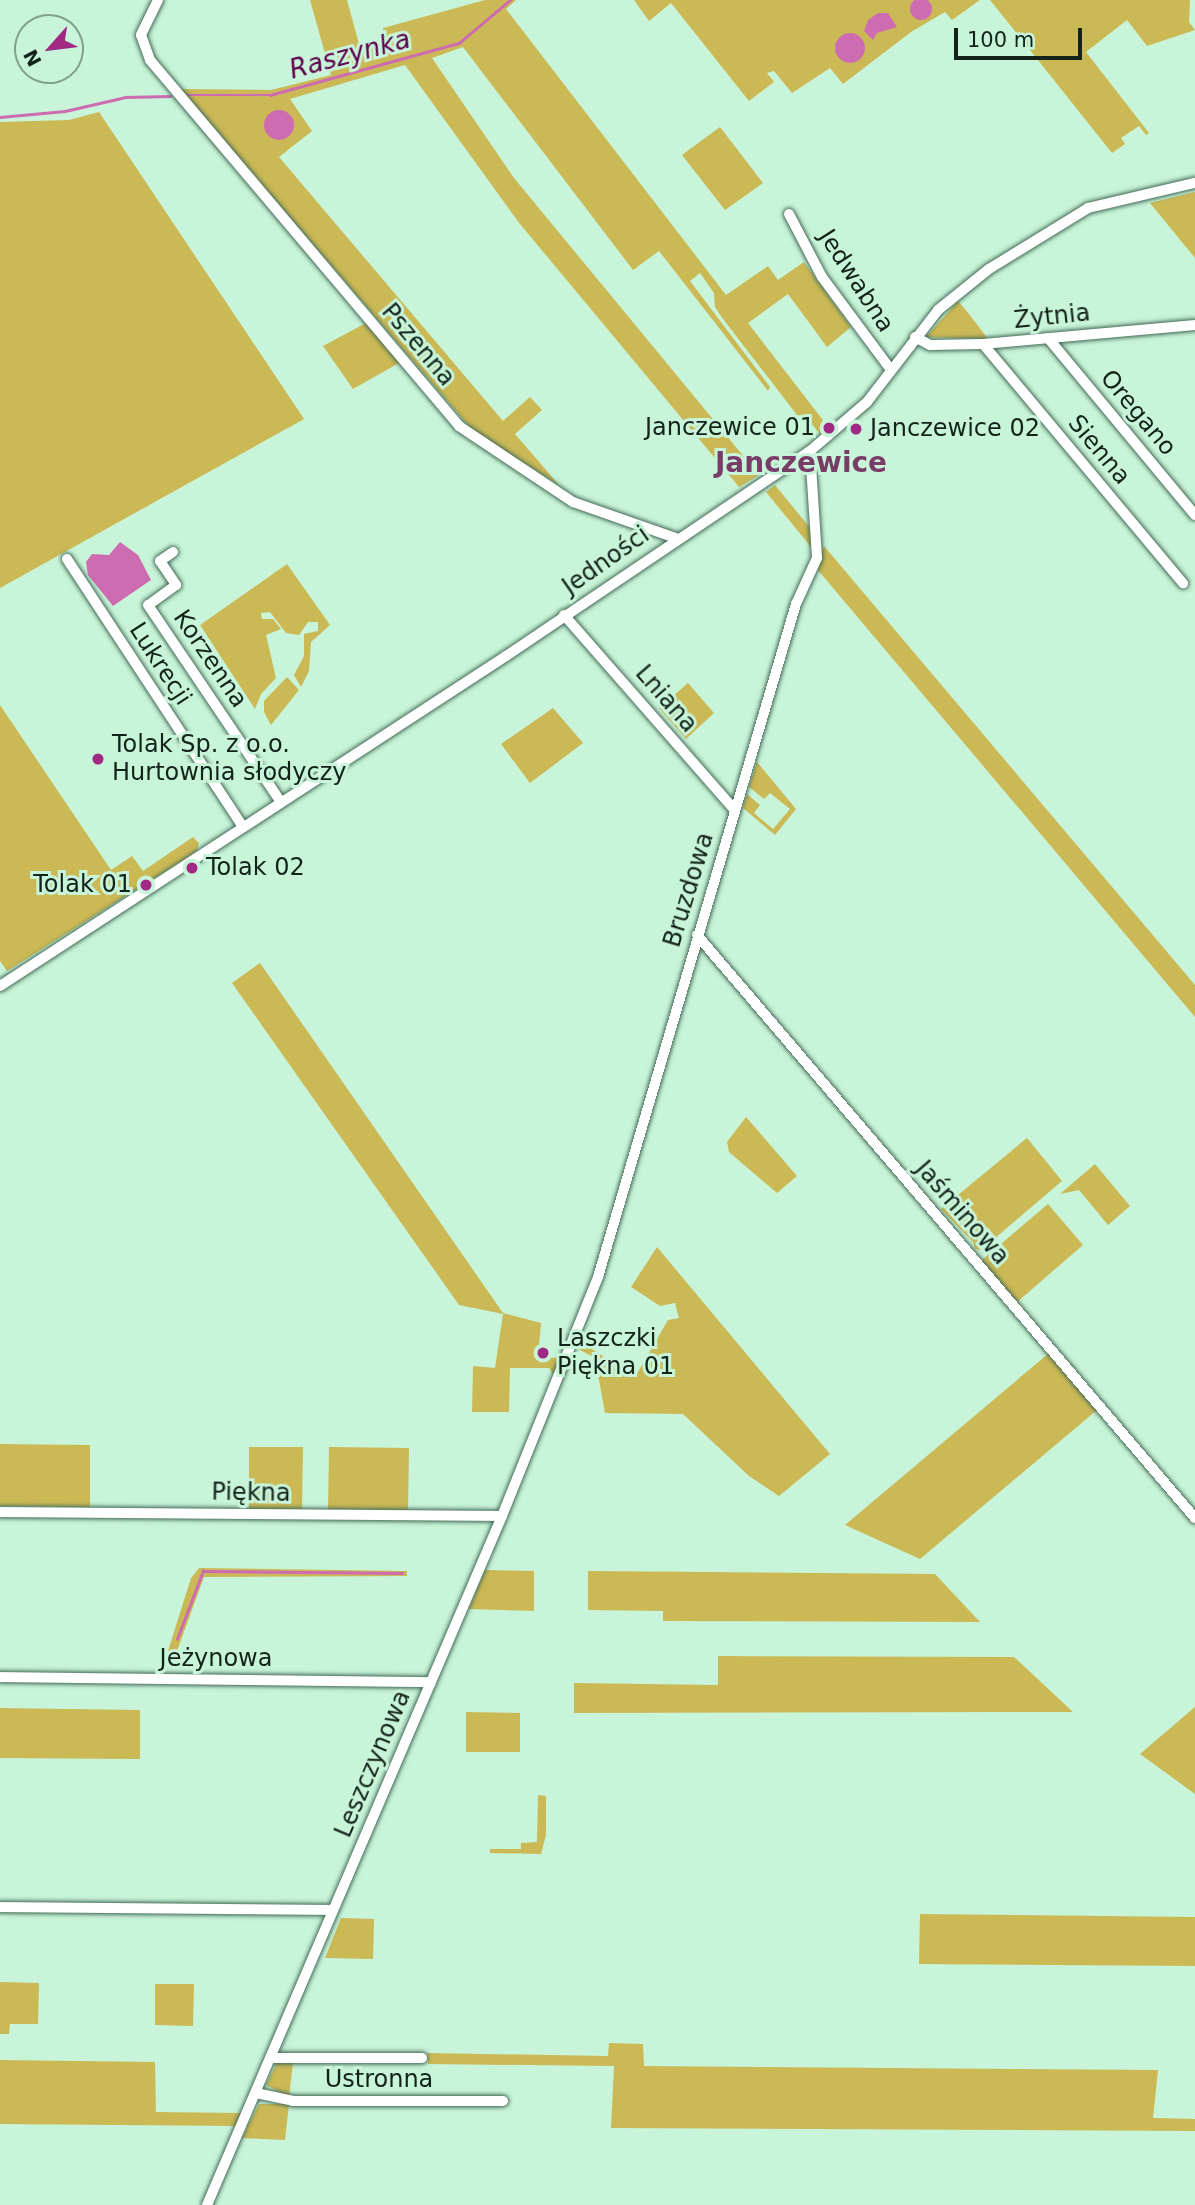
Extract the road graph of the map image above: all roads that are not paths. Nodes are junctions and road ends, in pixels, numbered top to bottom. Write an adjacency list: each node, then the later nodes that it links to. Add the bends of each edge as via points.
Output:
1 (158, 0): 11 (street, Pszenna, via 141,43 183,103 468,434 573,502)
2 (1195, 183): 5 (street, Jedności, via 1071,216 964,287)
3 (789, 214): 8 (street, Jedwabna, via 822,277)
4 (1195, 325): 6 (street, Żytnia)
5 (915, 337): 7 (street, Żytnia, via 930,345); 8 (street, Jedności)
6 (1048, 338): 7 (street, Żytnia); 10 (street, Oregano)
7 (983, 344): 14 (street, Sienna)
8 (891, 370): 9 (street, Jedności, via 867,402)
9 (810, 451): 11 (street, Jedności); 17 (street, Bruzdowa, via 817,558 796,604)
10 (1195, 515)
11 (677, 538): 15 (street, Jedności)
12 (173, 552): 16 (street, Korzenna, via 160,561 176,585 148,605)
13 (66, 559): 18 (street, Lukrecji)
14 (1183, 583)
15 (564, 615): 16 (street, Jedności); 17 (street, Lniana)
16 (281, 802): 18 (street, Jedności)
17 (736, 810): 19 (street, Bruzdowa)
18 (243, 827): 20 (street, Jedności)
19 (697, 935): 21 (street, Bruzdowa); 24 (street, Jaśminowa)
20 (0, 986)
21 (576, 1339): 23 (street, Leszczynowa)
22 (0, 1512): 23 (street, Piękna)
23 (502, 1516): 26 (street, Leszczynowa)
24 (1195, 1518)
25 (0, 1677): 26 (street, Jeżynowa)
26 (431, 1682): 28 (street, Leszczynowa)
27 (0, 1907): 28 (street)
28 (333, 1910): 29 (street, Leszczynowa)
29 (270, 2058): 30 (street); 31 (street, Leszczynowa)
30 (422, 2059)
31 (256, 2093): 32 (street, Ustronna, via 293,2101); 33 (street, Leszczynowa)
32 (503, 2101)
33 (207, 2205)

